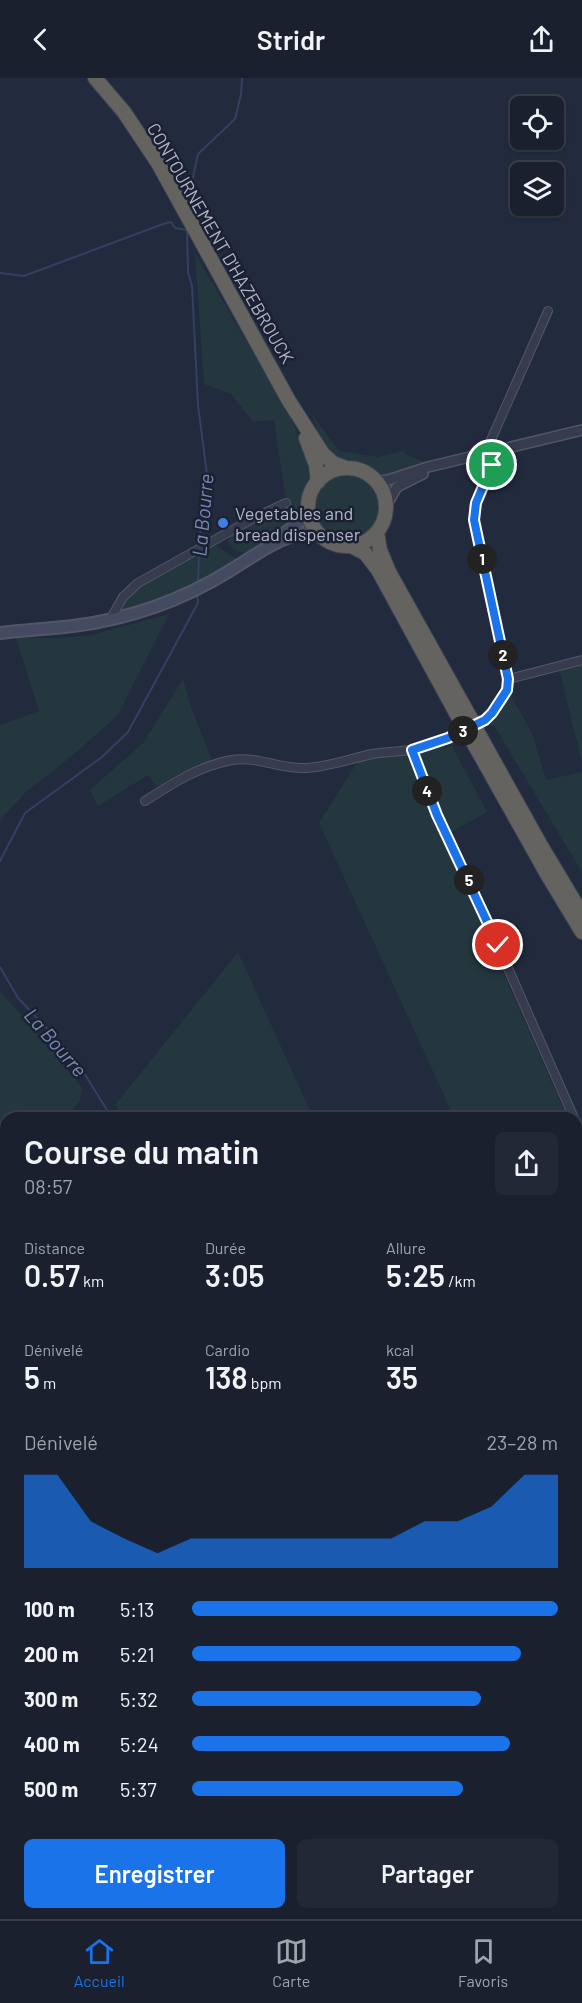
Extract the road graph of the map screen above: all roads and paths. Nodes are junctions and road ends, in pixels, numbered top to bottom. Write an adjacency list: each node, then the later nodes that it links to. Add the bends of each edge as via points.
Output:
1 (95, 78): 3 (highway, CONTOURNEMENT D'HAZEBROUCK, via 139,133)
2 (548, 311): 5 (street, via 491,440)
3 (289, 401): 7 (highway, CONTOURNEMENT D'HAZEBROUCK, via 323,454); 9 (highway, CONTOURNEMENT D'HAZEBROUCK, via 310,450)
4 (582, 430): 5 (street)
5 (491, 452): 6 (street); 20 (street, via 492,465 476,503 474,520)
6 (452, 462): 8 (street); 11 (street, via 400,484)
7 (346, 468): 8 (highway, via 364,472); 9 (highway, via 332,471)
8 (376, 481): 11 (highway)
9 (318, 482): 12 (highway)
10 (286, 503): 17 (street, via 134,586 120,600)
11 (386, 506): 13 (highway)
12 (308, 507): 14 (highway); 16 (main road, via 299,522)
13 (377, 532): 15 (highway); 21 (highway, via 381,554)
14 (318, 533): 15 (highway, via 331,543); 16 (main road, via 295,535)
15 (351, 546): 21 (highway, via 365,553 378,570)
16 (257, 554): 17 (main road, via 196,590)
17 (110, 620): 18 (main road)
18 (0, 633)
19 (582, 660): 20 (street)
20 (508, 679): 22 (street, via 507,690 485,720)
21 (470, 727): 24 (highway); 25 (highway, via 546,874)
22 (412, 750): 23 (street, via 306,768 231,761 175,781); 26 (street, via 437,815)
23 (145, 801)
24 (582, 914)
25 (582, 932)
26 (571, 1112)

